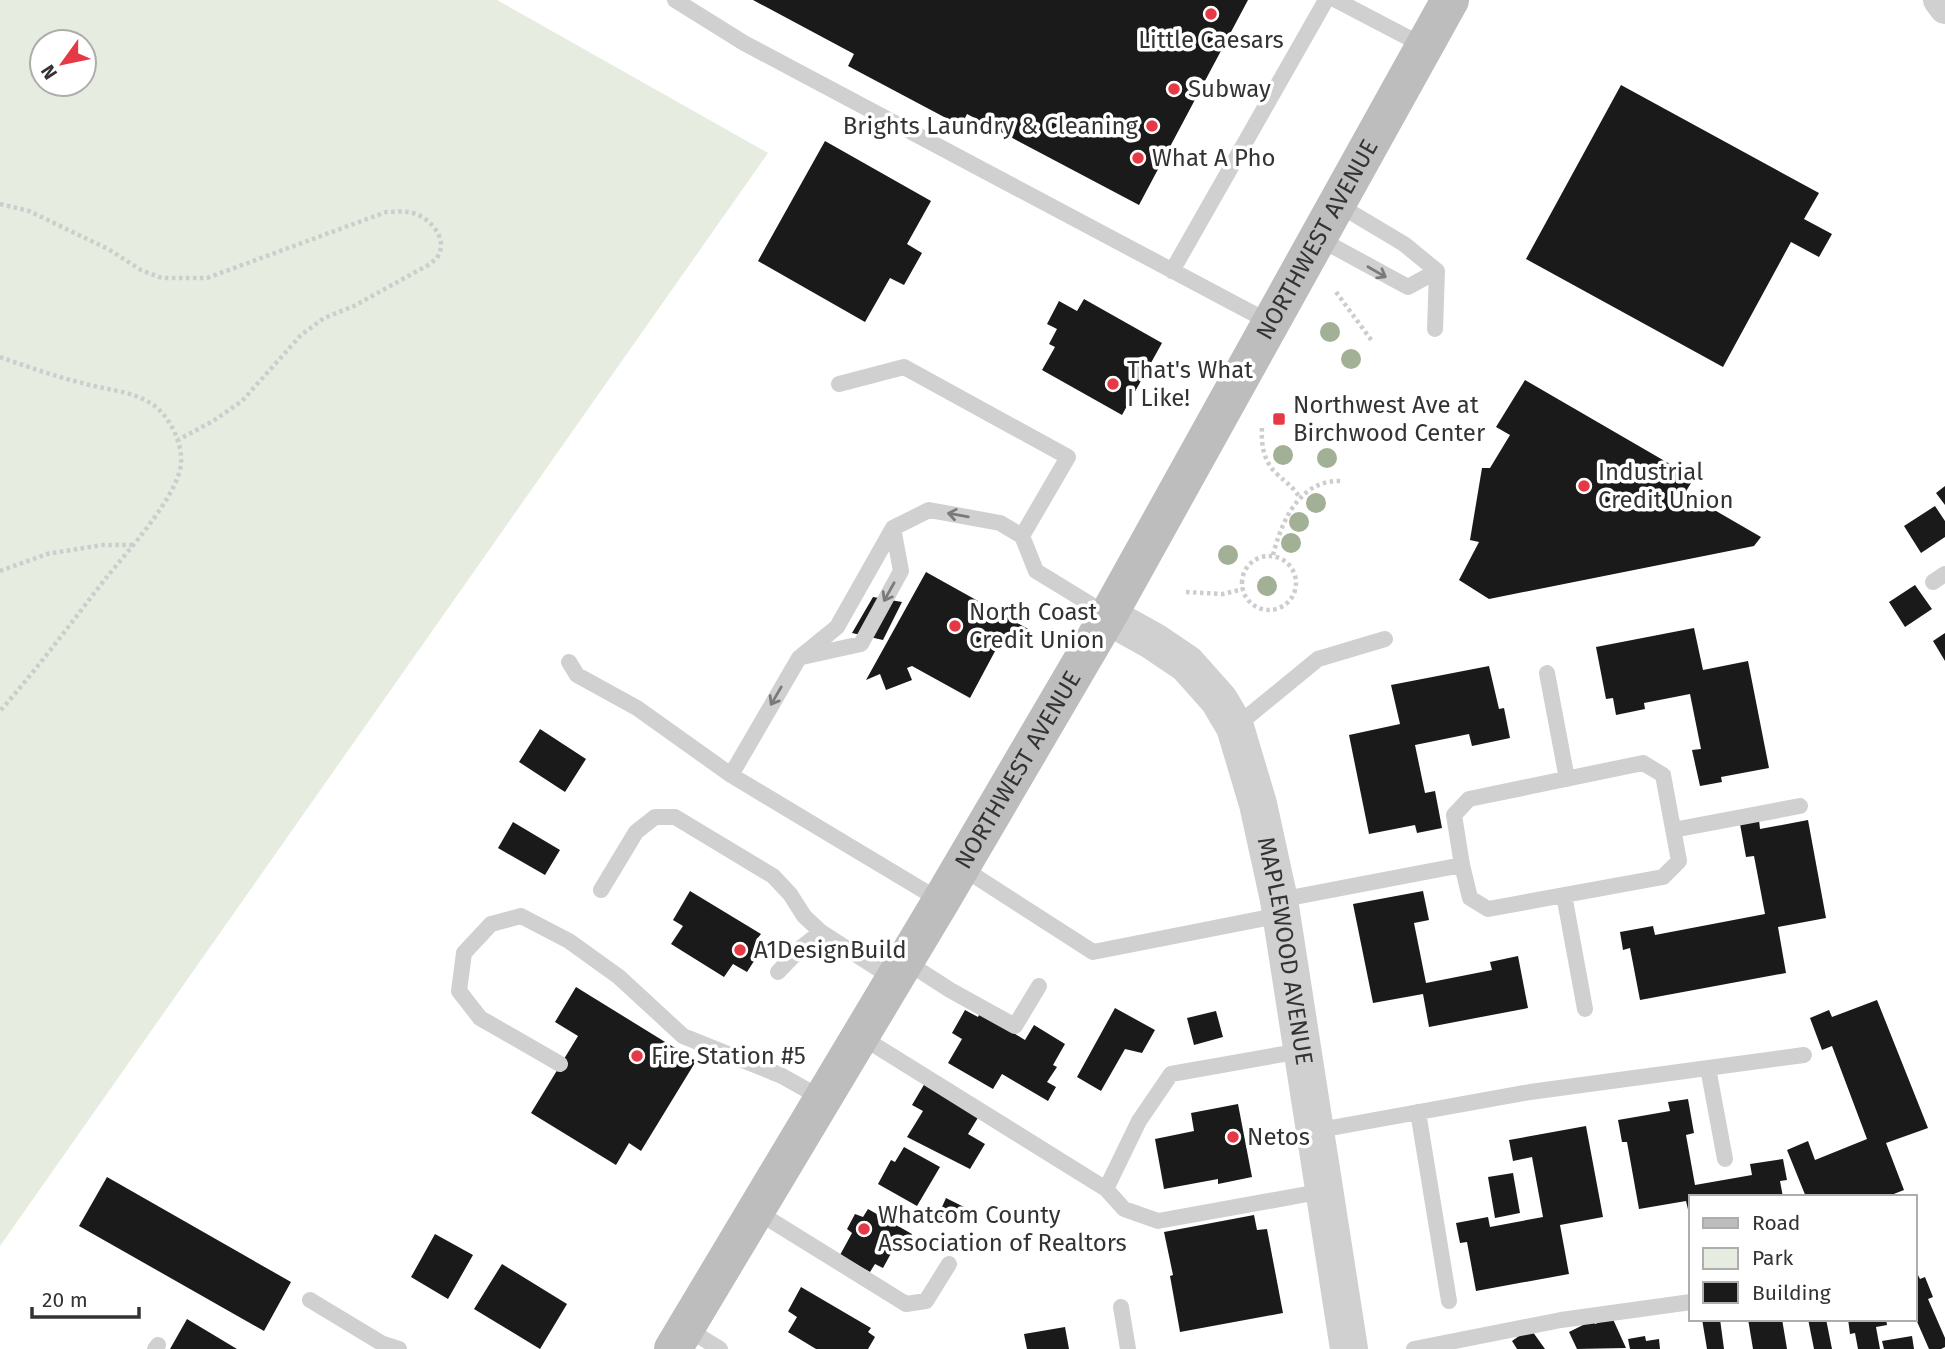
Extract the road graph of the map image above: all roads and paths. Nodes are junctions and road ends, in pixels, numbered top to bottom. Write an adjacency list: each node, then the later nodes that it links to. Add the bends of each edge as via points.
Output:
1 (675, 0): 11 (lane, via 744,43)
2 (1326, 0): 11 (lane)
3 (1336, 0): 7 (lane)
4 (1450, 0): 7 (main road, NORTHWEST AVENUE)
5 (1939, 0): 6 (street)
6 (1945, 8)
7 (1424, 46): 9 (main road, NORTHWEST AVENUE)
8 (0, 204): 20 (path, via 29,211 162,278 207,278 386,212 409,211 432,224 440,245 430,264 324,318 301,335 242,401)
9 (1337, 204): 10 (main road, NORTHWEST AVENUE); 12 (lane, via 1404,244)
10 (1318, 238): 12 (lane, one-way to 12, via 1408,287); 14 (main road, NORTHWEST AVENUE)
11 (1172, 271): 14 (lane)
12 (1437, 271): 15 (lane)
13 (1336, 292): 16 (path)
14 (1271, 323): 30 (main road, NORTHWEST AVENUE)
15 (1435, 329)
16 (1372, 341)
17 (0, 357): 20 (path, via 153,404)
18 (839, 384): 24 (lane, via 904,367 1068,457)
19 (1262, 428): 22 (path, via 1263,453)
20 (178, 440): 25 (path, via 181,463 176,482)
21 (1342, 481): 22 (path, via 1326,480)
22 (1300, 498): 26 (path)
23 (893, 528): 24 (lane, one-way to 23, via 1000,523 929,510); 32 (lane, via 837,627); 32 (lane, one-way to 32, via 901,571 860,643)
24 (1022, 536): 30 (lane, via 1036,571)
25 (132, 545): 27 (path, via 47,554); 35 (path)
26 (1273, 555): 28 (path, via 1249,564); 28 (path, via 1288,563 1296,579 1286,604 1260,608)
27 (0, 571)
28 (1243, 589): 29 (path, via 1223,594)
29 (1186, 592)
30 (1108, 615): 36 (street, MAPLEWOOD AVENUE, via 1187,664 1219,700); 42 (main road, NORTHWEST AVENUE)
31 (1385, 639): 36 (lane, via 1318,659)
32 (799, 658): 37 (lane, one-way to 37)
33 (569, 662): 37 (lane, via 577,674 637,708)
34 (1547, 673): 38 (lane)
35 (0, 711)
36 (1235, 727): 46 (street, MAPLEWOOD AVENUE, via 1258,804)
37 (731, 775): 45 (lane)
38 (1567, 779): 40 (lane, via 1643,763 1663,775); 41 (lane, via 1469,799 1454,815)
39 (1800, 806): 40 (lane)
40 (1673, 830): 44 (lane, via 1679,861 1662,877)
41 (1462, 865): 44 (lane, via 1470,898 1488,909); 46 (lane)
42 (961, 867): 45 (main road, NORTHWEST AVENUE); 46 (lane, via 1093,952)
43 (601, 890): 47 (lane, via 636,832 655,817 675,817 773,876)
44 (1564, 895): 51 (lane)
45 (942, 901): 48 (main road, NORTHWEST AVENUE)
46 (1280, 908): 53 (street, MAPLEWOOD AVENUE)
47 (821, 932): 48 (lane); 49 (lane)
48 (900, 970): 50 (lane, via 950,990 1015,1026); 52 (main road, NORTHWEST AVENUE)
49 (778, 972)
50 (1039, 986)
51 (1585, 1009)
52 (860, 1036): 57 (main road, NORTHWEST AVENUE); 61 (lane)
53 (1301, 1051): 59 (street, MAPLEWOOD AVENUE); 61 (lane, via 1171,1074 1139,1121)
54 (1804, 1055): 56 (lane)
55 (560, 1064): 57 (lane, via 480,1018 459,991 464,953 491,924 521,916 569,941 620,977 683,1036 782,1076)
56 (1707, 1068): 58 (lane); 60 (lane)
57 (823, 1099): 63 (main road, NORTHWEST AVENUE)
58 (1418, 1112): 59 (lane); 66 (lane)
59 (1314, 1131): 62 (street, MAPLEWOOD AVENUE)
60 (1725, 1159)
61 (1106, 1189): 62 (lane, via 1124,1209 1158,1220)
62 (1324, 1191): 73 (street, MAPLEWOOD AVENUE)
63 (756, 1211): 64 (lane, via 906,1304 926,1301); 69 (main road, NORTHWEST AVENUE)
64 (949, 1264)
65 (310, 1300): 70 (lane)
66 (1449, 1301)
67 (1689, 1302): 74 (lane, via 1561,1320)
68 (1121, 1307): 72 (lane)
69 (680, 1338): 71 (lane)
70 (399, 1349)
71 (720, 1349)
72 (1128, 1349)
73 (1349, 1349)
74 (1414, 1349)

